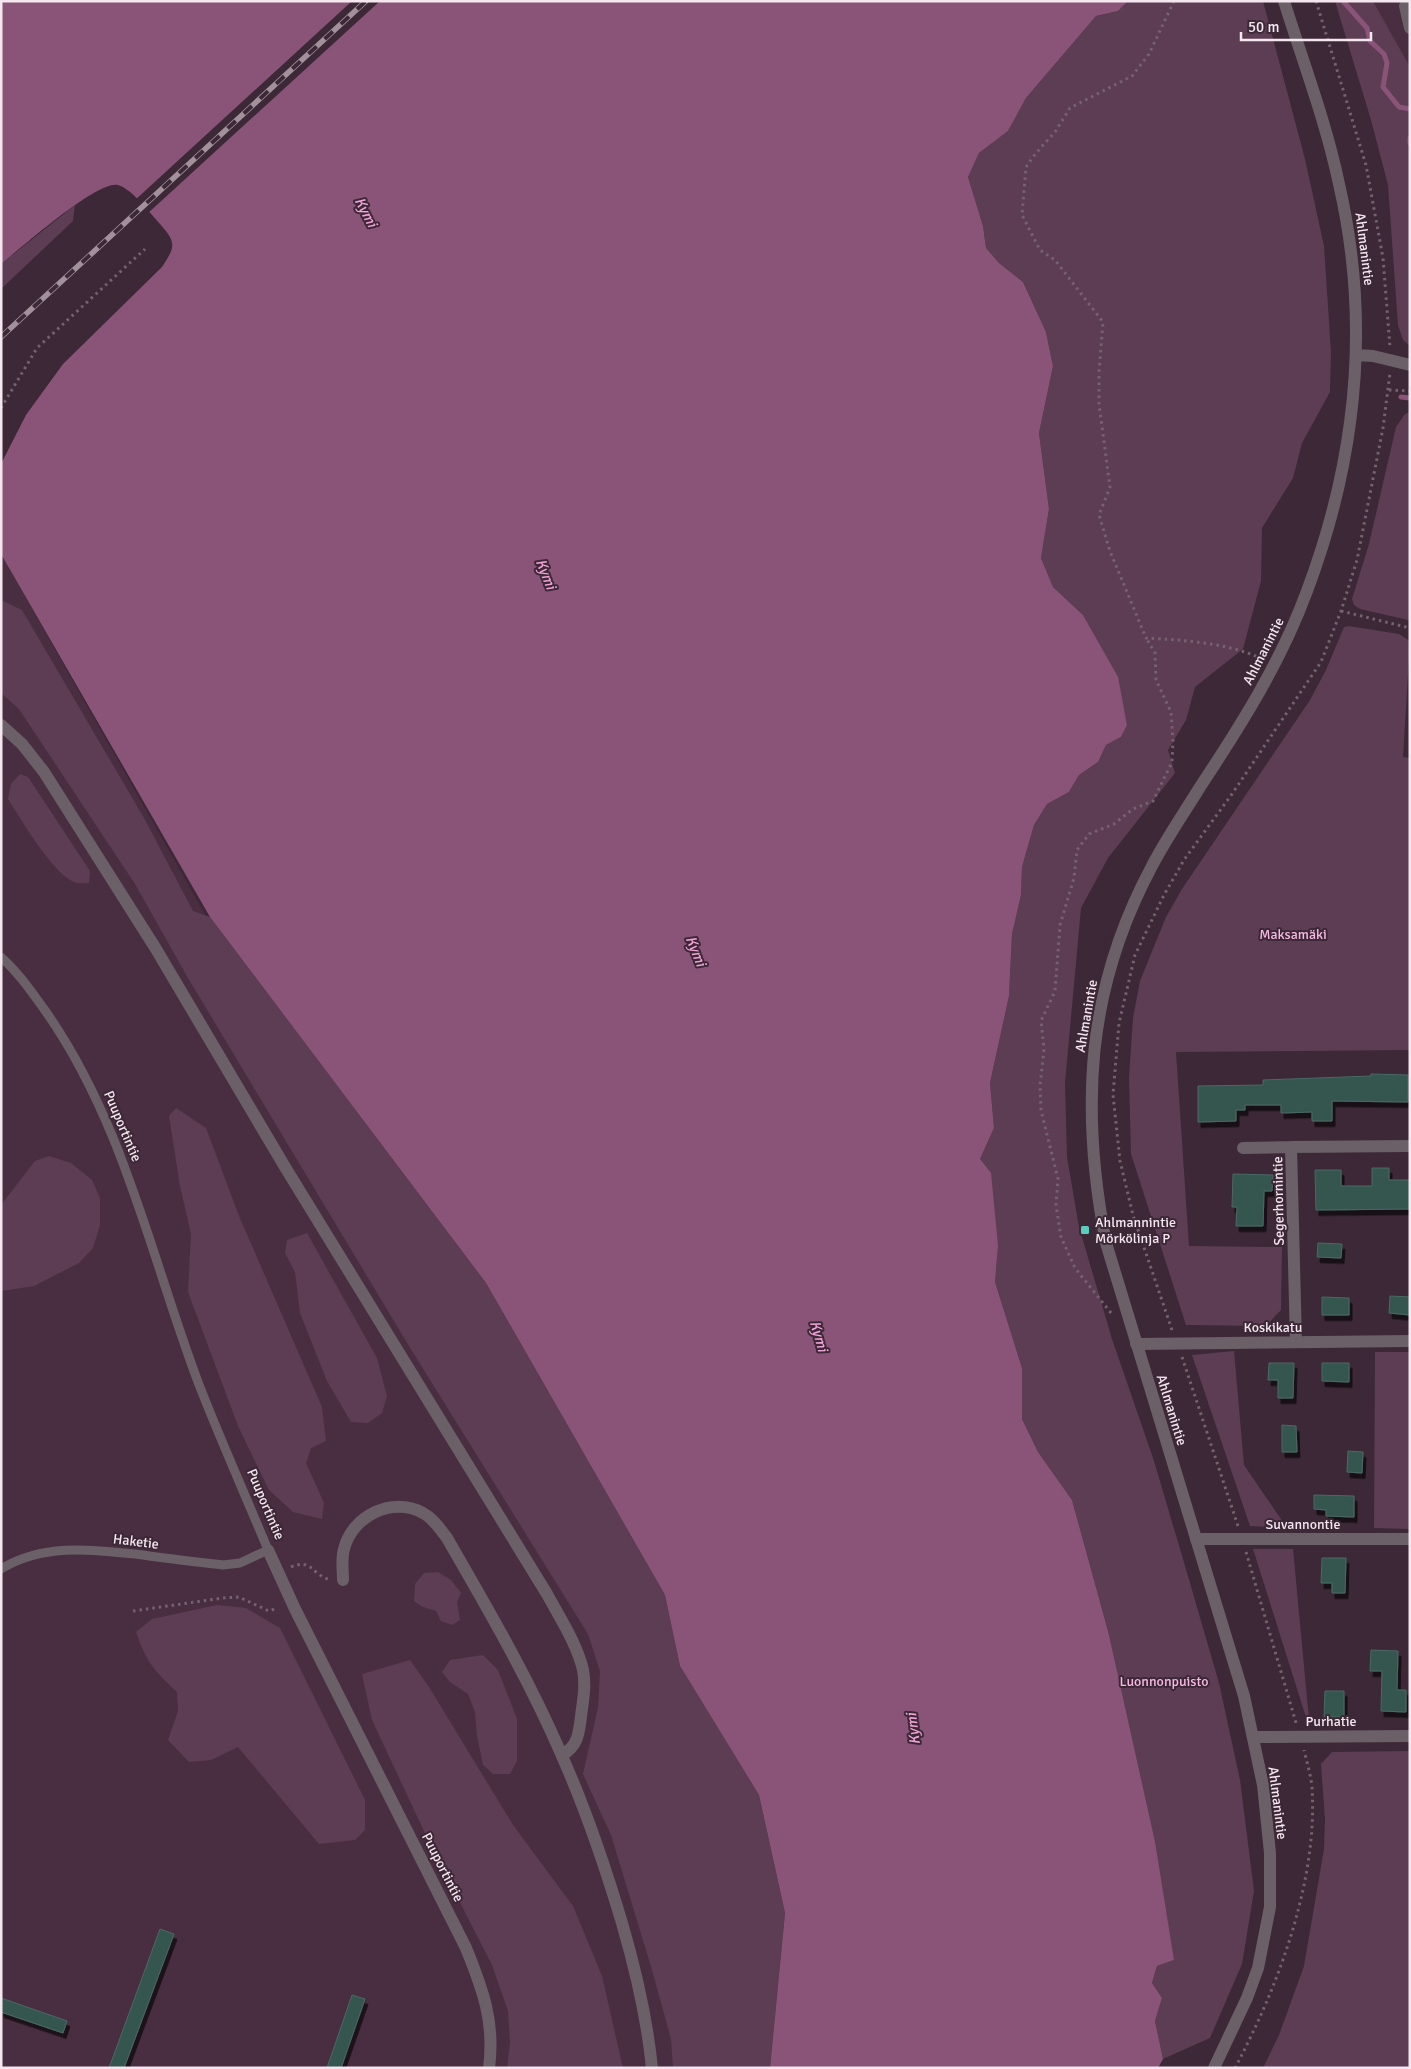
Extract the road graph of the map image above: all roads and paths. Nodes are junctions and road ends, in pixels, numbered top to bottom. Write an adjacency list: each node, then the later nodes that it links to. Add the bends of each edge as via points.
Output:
1 (1174, 1): 16 (path, via 1149,54 1132,76 1070,108 1056,132 1026,167 1022,215 1040,250 1055,260 1103,322 1099,404 1110,487 1098,515 1146,638 1230,649)
2 (1284, 1): 8 (street, Ahlmanintie, via 1339,182 1353,262)
3 (1316, 1): 7 (path, via 1366,165 1383,258)
4 (1407, 1): 5 (street, via 1405,6)
5 (1410, 28)
6 (145, 249): 13 (path, via 37,348)
7 (1390, 346)
8 (1356, 355): 9 (street); 16 (street, Ahlmanintie, via 1355,392 1346,452 1331,515 1308,590)
9 (1410, 365)
10 (1391, 372): 11 (path)
11 (1389, 390): 12 (path); 14 (path, via 1357,560)
12 (1410, 391)
13 (1, 408)
14 (1341, 611): 15 (path); 22 (path, via 1321,662 1184,860 1164,895 1135,954 1119,1023 1113,1095 1120,1161 1133,1215)
15 (1410, 628)
16 (1274, 665): 25 (street, Ahlmanintie, via 1242,723 1152,865 1136,897 1106,982 1099,1016 1090,1120 1095,1180 1106,1243)
17 (1, 725): 36 (street, via 22,744 44,772 124,899 547,1594 573,1643 584,1687 579,1734 570,1751)
18 (1, 957): 28 (lane, Puuportintie, via 24,981 62,1035 93,1094 130,1180 198,1382)
19 (1410, 1146): 20 (street, Segerhornintie)
20 (1291, 1147): 21 (street); 24 (street, Segerhornintie)
21 (1243, 1148)
22 (1174, 1334)
23 (1410, 1341): 24 (street, Koskikatu)
24 (1296, 1342): 25 (street, Koskikatu)
25 (1136, 1344): 26 (street, Ahlmanintie)
26 (1196, 1539): 27 (street, Suvannontie); 35 (street, Ahlmanintie, via 1244,1696)
27 (1410, 1539)
28 (268, 1550): 29 (lane, Haketie, via 240,1563 223,1565 70,1549 42,1552); 37 (street, Puuportintie, via 466,1948 488,2012)
29 (1, 1569)
30 (294, 1575): 31 (path, via 291,1566 301,1563 309,1565 322,1577)
31 (336, 1580): 36 (street, via 349,1535 364,1517 397,1507 424,1513 447,1538 472,1581)
32 (277, 1608): 33 (path, via 269,1611 239,1597)
33 (133, 1611)
34 (1410, 1736): 35 (street, Purhatie)
35 (1253, 1738): 39 (street, Ahlmanintie, via 1263,1785 1270,1854 1270,1907 1258,1968)
36 (562, 1755): 38 (street, via 592,1829 619,1913 642,1999)
37 (489, 2068)
38 (652, 2068)
39 (1214, 2068)

